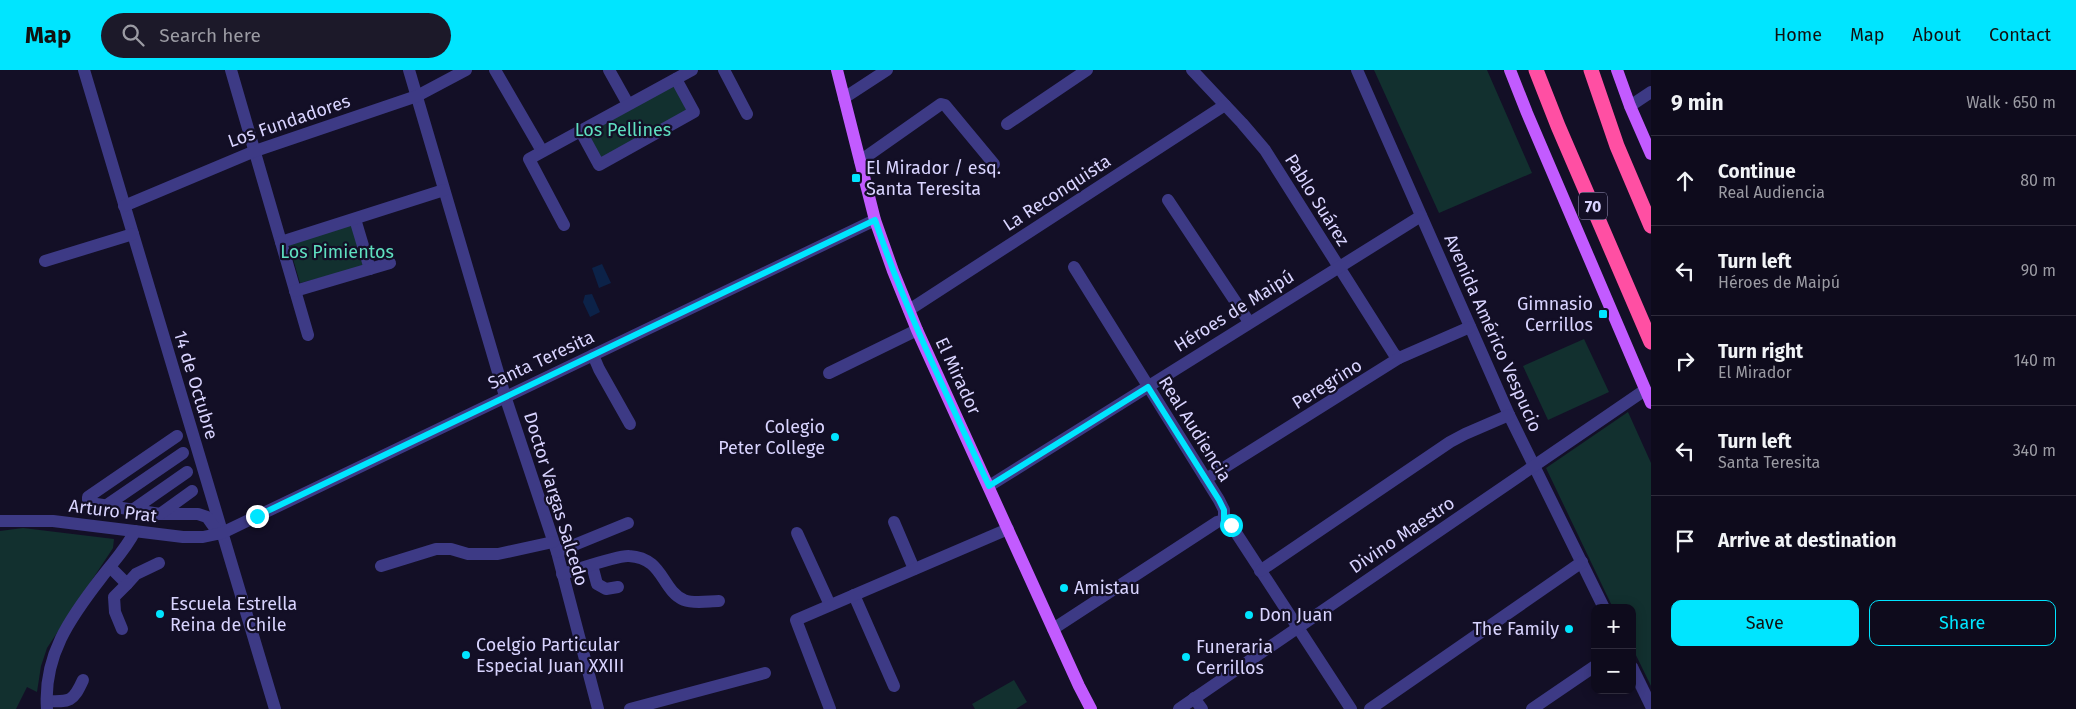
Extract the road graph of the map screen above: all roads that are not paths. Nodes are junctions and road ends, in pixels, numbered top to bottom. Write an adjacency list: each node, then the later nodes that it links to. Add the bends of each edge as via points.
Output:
1 (84, 70): 35 (street, 14 de Octubre)
2 (231, 70): 28 (street)
3 (409, 70): 20 (street, Doctor Vargas Salcedo)
4 (466, 70): 20 (street, Los Fundadores)
5 (495, 70): 29 (street)
6 (609, 70): 22 (street)
7 (692, 70): 18 (street)
8 (724, 70): 25 (street)
9 (837, 70): 21 (main road, El Mirador)
10 (887, 70): 21 (street)
11 (1087, 70): 26 (street)
12 (1192, 70): 23 (street, Pablo Suárez)
13 (1357, 70): 36 (street, Avenida Américo Vespucio)
14 (1510, 70): 59 (main road)
15 (1536, 70): 54 (highway, 70)
16 (1591, 70): 40 (highway, via 1617,146)
17 (1617, 70): 24 (main road)
18 (676, 78): 22 (street); 27 (street, via 694,112 599,165)
19 (1651, 92): 24 (street)
20 (416, 96): 28 (street, Los Fundadores); 33 (street, Doctor Vargas Salcedo)
21 (844, 98): 31 (main road, El Mirador)
22 (628, 104): 27 (street)
23 (1225, 105): 45 (street, Pablo Suárez, via 1265,150); 49 (street, La Reconquista)
24 (1630, 106): 30 (main road)
25 (747, 114)
26 (1007, 124)
27 (580, 130): 29 (street)
28 (255, 151): 35 (street, Los Fundadores); 42 (street)
29 (542, 151): 39 (street, via 529,159)
30 (1651, 154)
31 (860, 161): 32 (street, via 941,104); 38 (main road, El Mirador)
32 (994, 164)
33 (444, 190): 37 (street); 60 (street, Doctor Vargas Salcedo)
34 (1168, 200): 50 (street)
35 (124, 206): 41 (street, 14 de Octubre)
36 (1422, 216): 45 (street, Héroes de Maipú); 51 (street, Avenida Américo Vespucio)
37 (355, 219): 42 (street); 47 (street)
38 (875, 220): 49 (main road, El Mirador); 55 (street, Santa Teresita)
39 (564, 224)
40 (1651, 226)
41 (133, 234): 43 (street); 80 (street, 14 de Octubre)
42 (281, 242): 48 (street)
43 (45, 261)
44 (390, 263): 47 (street)
45 (1338, 266): 50 (street, Héroes de Maipú); 56 (street, Pablo Suárez)
46 (1074, 267): 58 (street, Real Audiencia)
47 (370, 269): 48 (street)
48 (295, 291): 53 (street)
49 (909, 310): 52 (main road, El Mirador)
50 (1249, 322): 58 (street, Héroes de Maipú)
51 (1470, 327): 56 (street, Peregrino); 62 (street, Avenida Américo Vespucio)
52 (917, 330): 57 (street); 69 (main road, El Mirador)
53 (308, 335)
54 (1651, 342)
55 (593, 355): 60 (street, Santa Teresita); 63 (street)
56 (1399, 358): 68 (street, Peregrino)
57 (829, 373)
58 (1148, 387): 68 (street, Real Audiencia); 69 (street, Héroes de Maipú)
59 (1645, 390): 61 (main road); 66 (street, Divino Maestro)
60 (505, 396): 80 (street, Santa Teresita); 82 (street, Doctor Vargas Salcedo)
61 (1651, 403)
62 (1509, 415): 66 (street, Avenida Américo Vespucio); 89 (street, via 1450,442)
63 (630, 424)
64 (177, 436): 71 (street, via 88,497 90,503)
65 (183, 453): 71 (street)
66 (1534, 466): 83 (street, Avenida Américo Vespucio); 98 (street, Divino Maestro)
67 (187, 472): 72 (street)
68 (1206, 479): 75 (street, Real Audiencia, via 1222,505)
69 (989, 486): 78 (main road, El Mirador)
70 (192, 491): 73 (street)
71 (107, 505): 72 (street)
72 (134, 509): 73 (street)
73 (160, 514): 80 (street, via 198,514)
74 (1, 519): 79 (street, Arturo Prat, via 53,521)
75 (1224, 520): 89 (street, Real Audiencia, via 1231,525); 97 (street)
76 (894, 522): 88 (street)
77 (628, 523): 82 (street)
78 (1008, 528): 88 (street); 97 (main road, El Mirador)
79 (135, 531): 80 (street, Arturo Prat, via 195,537); 87 (street)
80 (220, 533): 109 (street, 14 de Octubre)
81 (797, 533): 96 (street)
82 (555, 547): 86 (street, via 498,554 436,549); 90 (street, Doctor Vargas Salcedo)
83 (1582, 562): 95 (street, Avenida Américo Vespucio); 118 (street)
84 (159, 563): 91 (street, via 136,574)
85 (592, 565): 90 (street); 92 (street, via 597,584 606,589); 94 (street, via 628,556 644,558 659,570 677,596 686,601)
86 (381, 566)
87 (110, 567): 91 (street); 107 (street, via 84,600 55,649 47,679)
88 (914, 569): 93 (street)
89 (1260, 570): 98 (street, Real Audiencia)
90 (562, 574): 110 (street, Doctor Vargas Salcedo)
91 (127, 584): 99 (street, via 114,597 115,612)
92 (618, 587)
93 (854, 595): 96 (street); 104 (street)
94 (719, 601)
95 (1602, 604)
96 (830, 605): 112 (street, via 796,620)
97 (1053, 628): 105 (main road, El Mirador)
98 (1297, 628): 106 (street, Divino Maestro); 117 (street, Real Audiencia)
99 (122, 629)
100 (1591, 669): 119 (street)
101 (765, 673): 111 (street)
102 (1636, 675): 108 (street)
103 (82, 680): 107 (street, via 76,694 68,701)
104 (894, 686)
105 (1079, 686): 113 (main road, El Mirador); 114 (main road, El Mirador)
106 (1194, 698): 115 (street, Divino Maestro); 116 (street)
107 (47, 705)
108 (1651, 706)
109 (275, 709)
110 (598, 709)
111 (630, 709)
112 (830, 709)
113 (1081, 709)
114 (1091, 709)
115 (1179, 709)
116 (1202, 709)
117 (1350, 709)
118 (1370, 709)
119 (1532, 709)

